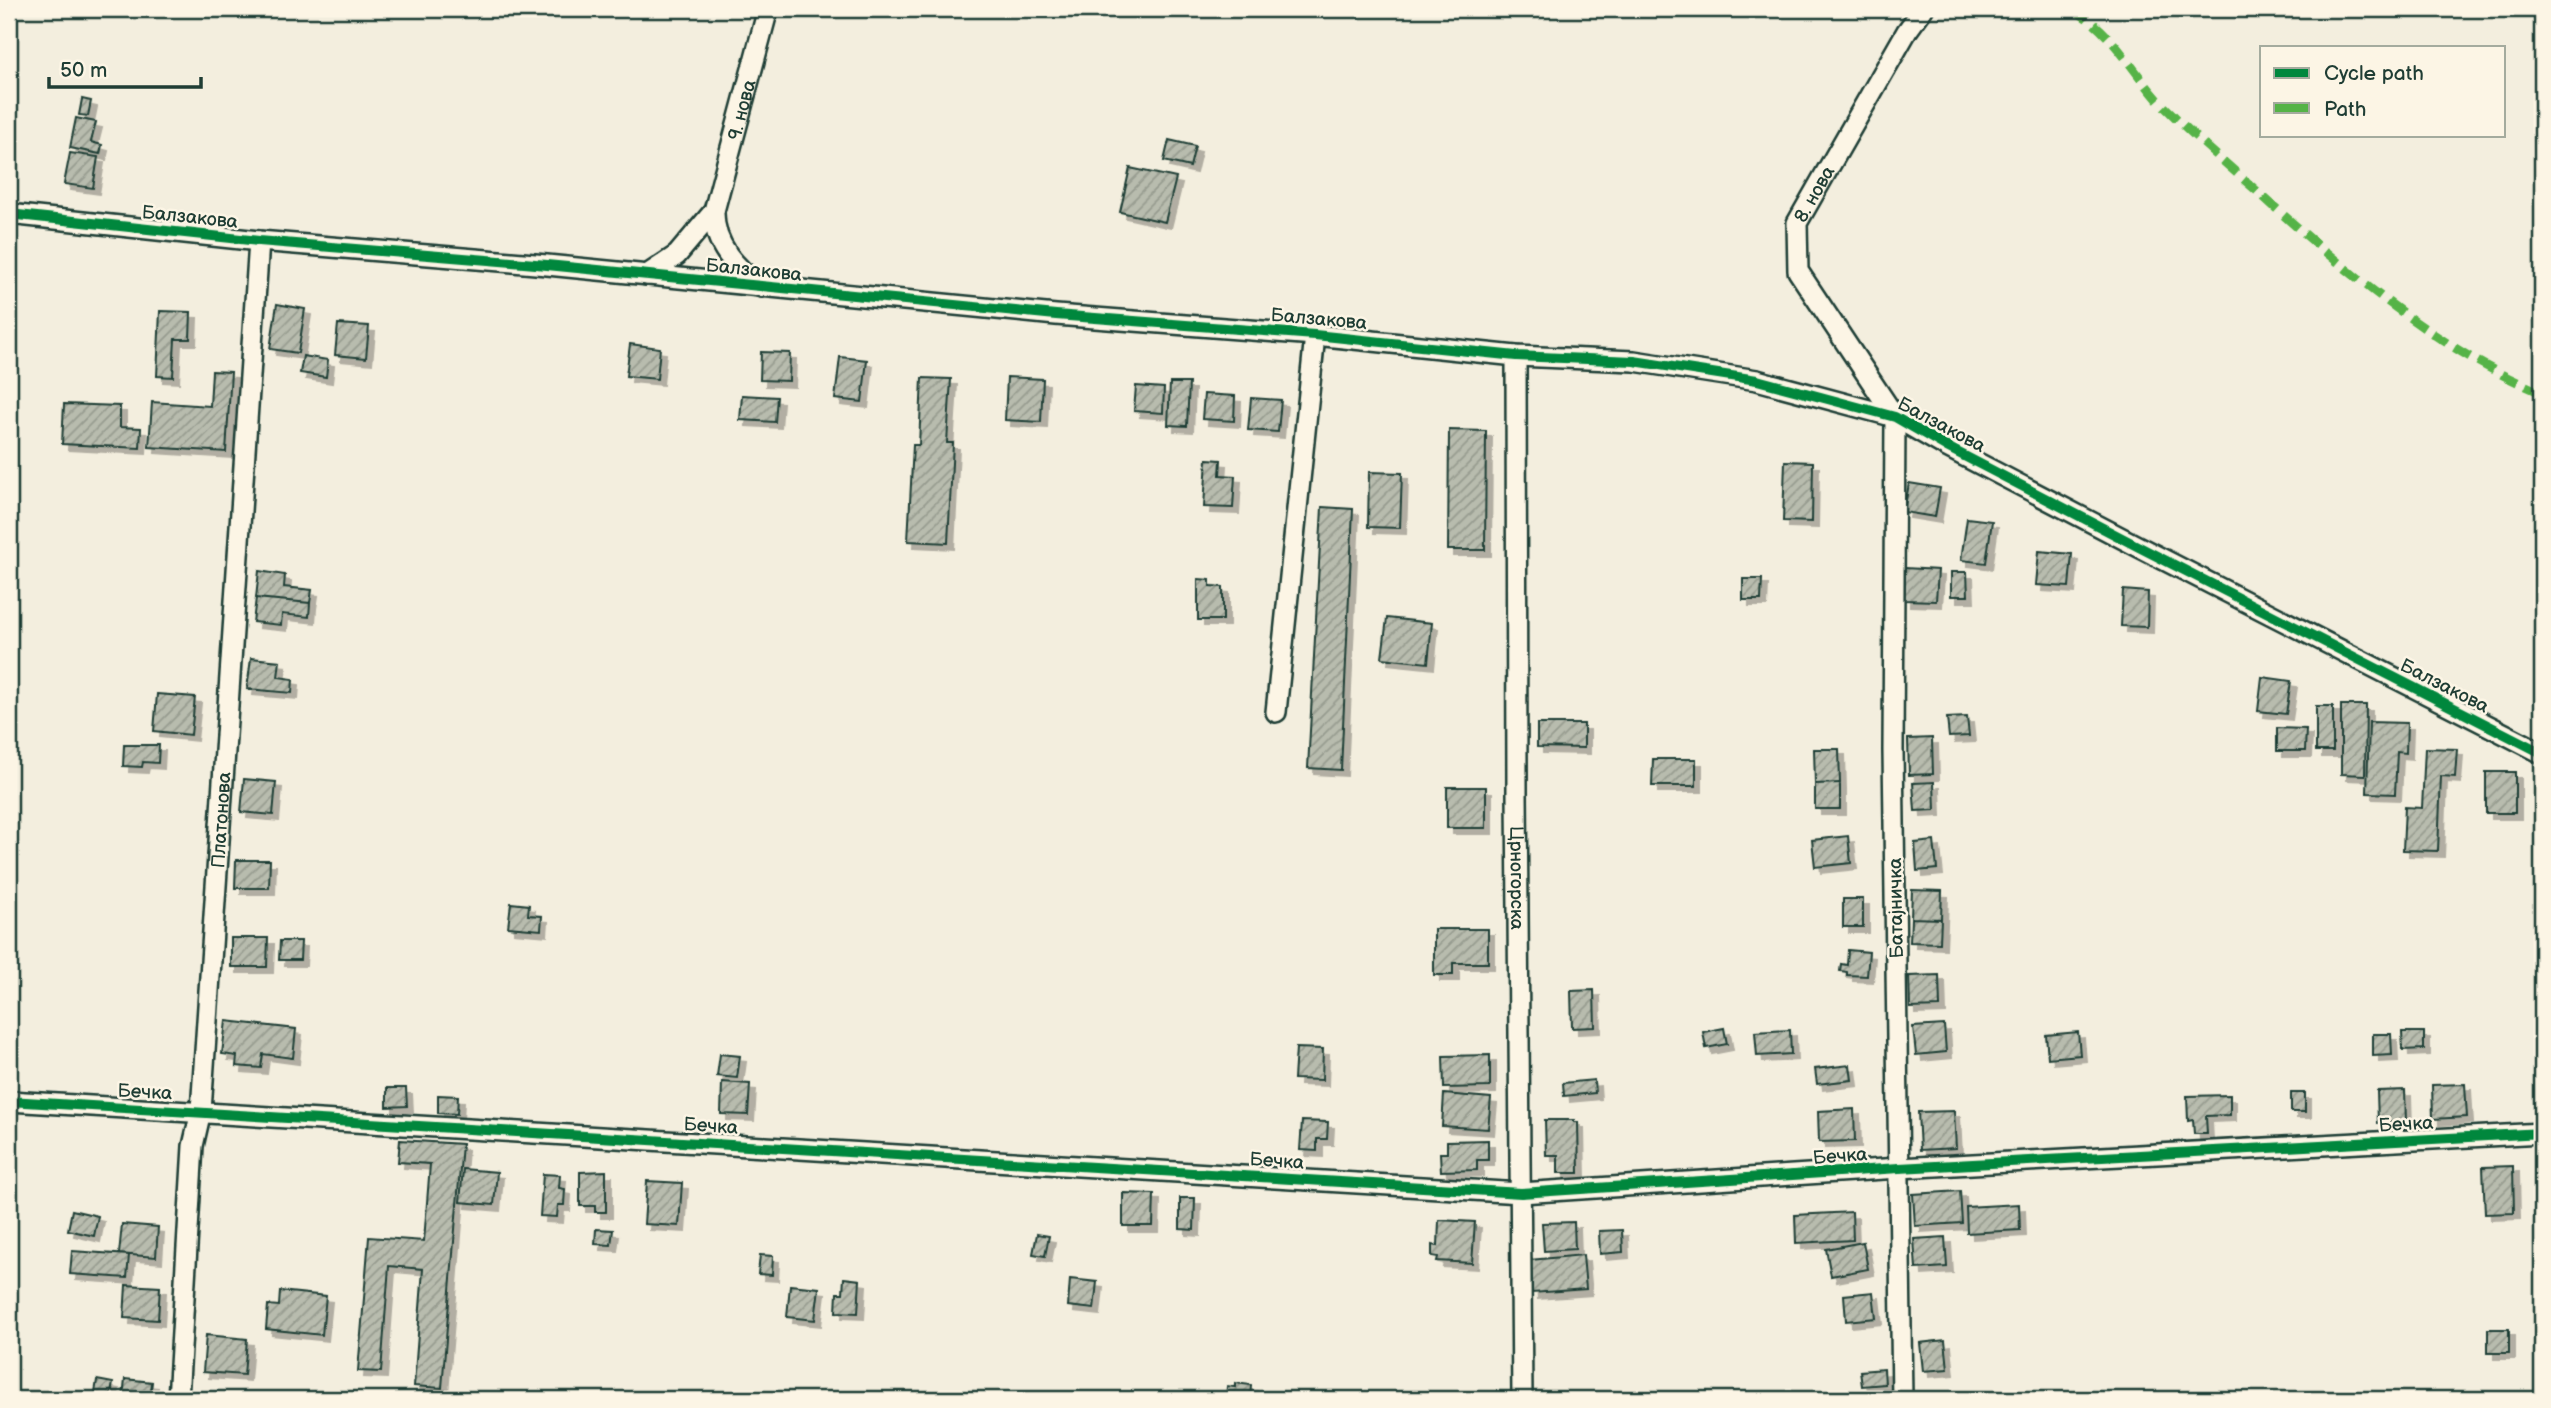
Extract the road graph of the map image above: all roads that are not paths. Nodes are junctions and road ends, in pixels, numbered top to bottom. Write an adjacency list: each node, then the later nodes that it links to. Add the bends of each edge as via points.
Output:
1 (768, 9): 3 (street, 9. нова)
2 (1923, 9): 10 (street, 8. нова, via 1797,223 1798,271)
3 (715, 211): 6 (street, 9. нова, via 677,255); 7 (street, 9. нова, via 714,224 728,257)
4 (9, 214): 5 (street, Балзакова)
5 (259, 241): 6 (street, Балзакова); 14 (street, Платонова)
6 (647, 275): 7 (street, Балзакова)
7 (761, 287): 8 (street, Балзакова)
8 (1315, 334): 9 (street, Балзакова); 11 (street)
9 (1516, 356): 10 (street, Балзакова, via 1634,361 1757,380); 17 (street, Црногорска)
10 (1895, 417): 12 (street, Балзакова); 16 (street, Батајничка, via 1893,750)
11 (1276, 712)
12 (2542, 753)
13 (9, 1101): 14 (street, Бечка)
14 (201, 1111): 17 (street, Бечка); 18 (street, Платонова, via 192,1146)
15 (2542, 1133): 16 (street, Бечка)
16 (1899, 1168): 17 (street, Бечка); 20 (street, Батајничка)
17 (1521, 1193): 19 (street, Црногорска)
18 (178, 1399)
19 (1522, 1399)
20 (1902, 1399)

